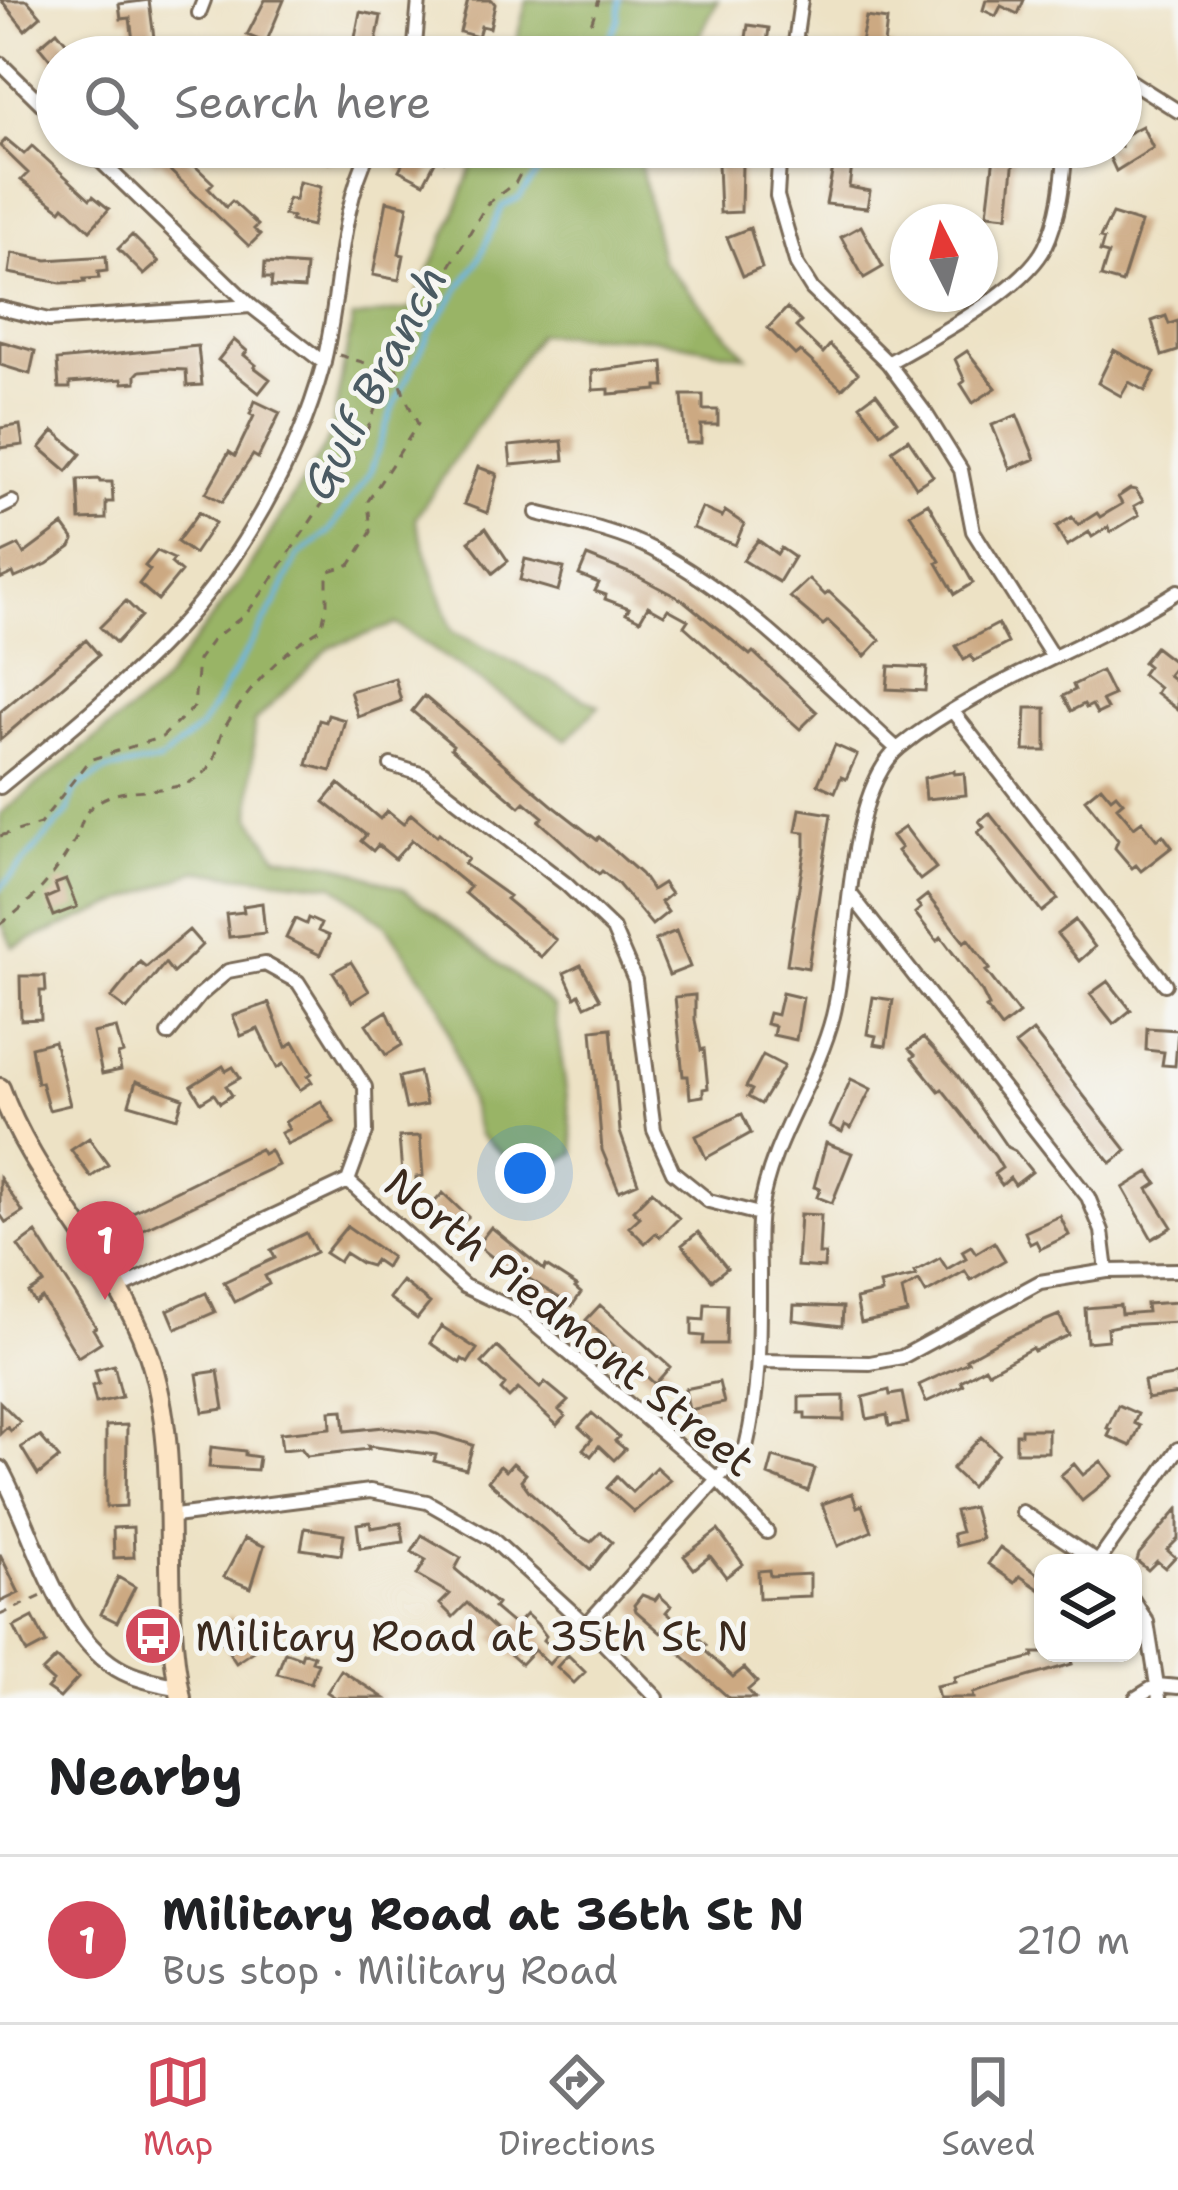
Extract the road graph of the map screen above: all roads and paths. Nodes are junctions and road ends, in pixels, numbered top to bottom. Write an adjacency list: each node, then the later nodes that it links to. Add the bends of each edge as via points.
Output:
1 (419, 0): 4 (street)
2 (599, 0): 5 (path)
3 (802, 0): 6 (street)
4 (416, 36)
5 (587, 36)
6 (796, 36)
7 (0, 63): 9 (street)
8 (1142, 88): 10 (street)
9 (36, 98)
10 (1178, 111)
11 (108, 168): 16 (street)
12 (360, 168): 18 (street, via 340,242)
13 (524, 168): 19 (path, via 488,204)
14 (779, 168): 20 (street, via 777,196 796,265)
15 (1064, 168): 20 (street, via 1044,250 965,318)
16 (251, 306): 17 (street, via 49,320); 18 (street)
17 (0, 308)
18 (324, 357): 19 (path, via 375,366); 29 (street, via 302,435 243,541 179,628)
19 (394, 360): 30 (path, via 362,444 246,614 198,660 194,707 162,736 89,760 40,824); 32 (path, via 418,424 368,501 371,532 351,564 327,572 321,629 295,643 250,692 221,732 207,770 184,786 91,806 67,855 28,905)
20 (888, 363): 25 (street, via 961,470 973,531)
21 (537, 513): 27 (street, via 649,548 713,586)
22 (1178, 591): 23 (street)
23 (1165, 599): 24 (street); 25 (street)
24 (1178, 610)
25 (1052, 656): 26 (street)
26 (954, 713): 27 (street); 33 (street)
27 (897, 749): 31 (street, via 858,833)
28 (391, 764): 37 (street, via 424,775 613,929 635,980 654,1130 673,1172 709,1202)
29 (0, 787)
30 (0, 836)
31 (852, 896): 37 (street, via 833,1015 774,1149); 39 (street, via 1088,1197)
32 (0, 924)
33 (1165, 983)
34 (168, 1034): 36 (street, North Piedmont Street, via 228,971 266,964 298,982 365,1087 366,1132)
35 (0, 1088): 40 (main road, via 36,1164)
36 (348, 1181): 40 (street); 44 (street, North Piedmont Street, via 464,1286 520,1312)
37 (759, 1214): 41 (street)
38 (1178, 1270): 39 (street)
39 (1107, 1271): 41 (street, via 1040,1282 902,1357 870,1364)
40 (118, 1288): 46 (main road, via 163,1404)
41 (759, 1361): 44 (street, via 746,1447)
42 (1178, 1449): 49 (street)
43 (0, 1469): 56 (street, via 90,1647)
44 (717, 1480): 47 (street, North Piedmont Street); 53 (street)
45 (1022, 1512): 48 (street)
46 (167, 1516): 53 (street, via 370,1490 427,1502 491,1539); 56 (main road)
47 (767, 1532)
48 (1086, 1554)
49 (1104, 1554)
50 (43, 1595): 52 (path)
51 (1142, 1613): 55 (street)
52 (0, 1615)
53 (586, 1625): 57 (street)
54 (1178, 1687): 55 (street)
55 (1158, 1691): 58 (street)
56 (180, 1692)
57 (657, 1698)
58 (1136, 1698)

